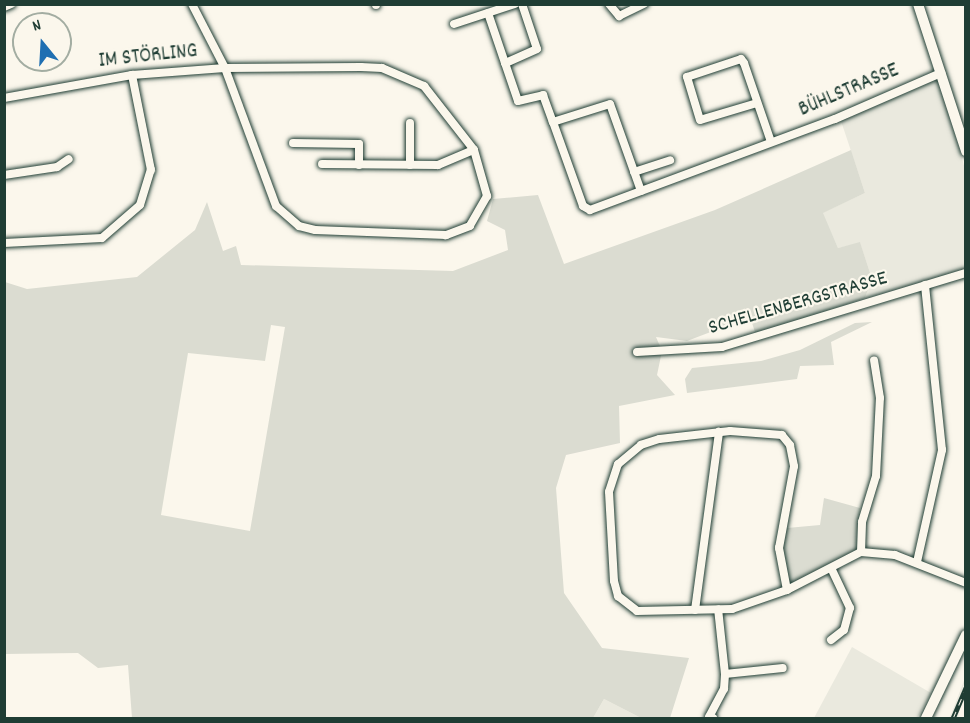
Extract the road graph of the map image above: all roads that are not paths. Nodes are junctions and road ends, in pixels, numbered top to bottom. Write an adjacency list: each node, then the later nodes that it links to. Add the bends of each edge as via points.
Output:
1 (10, 4): 8 (street)
2 (192, 4): 12 (street, IM STÖRLING)
3 (515, 4): 9 (street)
4 (522, 4): 11 (street, via 537,49)
5 (609, 4): 6 (street, via 619,16)
6 (644, 4)
7 (918, 4): 13 (main road)
8 (4, 7)
9 (488, 13): 10 (street); 11 (street)
10 (454, 24)
11 (505, 63): 17 (street, BÜHLSTRASSE, via 518,101 545,98)
12 (225, 68): 14 (street, IM STÖRLING); 22 (street, IM STÖRLING, via 361,67 394,72 436,96); 22 (street, IM STÖRLING, via 267,189 299,226 456,233 485,207 486,182)
13 (941, 73): 19 (main road); 20 (street, BÜHLSTRASSE)
14 (132, 75): 15 (street, IM STÖRLING); 32 (street, via 151,170 140,205 102,238)
15 (4, 98)
16 (758, 103): 16 (street, via 700,120 687,77 741,59); 20 (street)
17 (553, 122): 29 (street, via 610,104); 31 (street, BÜHLSTRASSE, via 584,210)
18 (410, 123): 28 (street)
19 (962, 124): 23 (main road)
20 (771, 142): 31 (street, BÜHLSTRASSE)
21 (292, 143): 27 (street, via 359,144)
22 (474, 150): 28 (street, via 450,163)
23 (966, 151)
24 (69, 159): 30 (street, via 57,167)
25 (670, 160): 29 (street)
26 (322, 164): 27 (street)
27 (359, 165): 28 (street)
28 (410, 165)
29 (634, 172): 31 (street)
30 (4, 175)
31 (641, 191)
32 (4, 243)
33 (966, 273): 34 (street, SCHELLENBERGSTRASSE)
34 (925, 285): 35 (street, SCHELLENBERGSTRASSE, via 722,347); 39 (street, via 942,450)
35 (638, 352)
36 (874, 360): 38 (street, via 880,398 876,476 862,522)
37 (719, 432): 42 (street, via 776,432 790,445 794,465 779,548); 44 (street); 44 (street, via 641,445 618,464 609,492 618,596 637,611)
38 (861, 552): 39 (street); 40 (street)
39 (917, 562): 41 (street)
40 (832, 570): 42 (street); 46 (street, via 850,608 844,630)
41 (966, 583)
42 (787, 590): 43 (street)
43 (718, 609): 44 (street); 48 (street)
44 (695, 610)
45 (966, 635): 50 (main road)
46 (831, 640)
47 (783, 668): 48 (street)
48 (725, 674): 49 (street, via 724,689 709,717)
49 (713, 718)
50 (926, 718)

